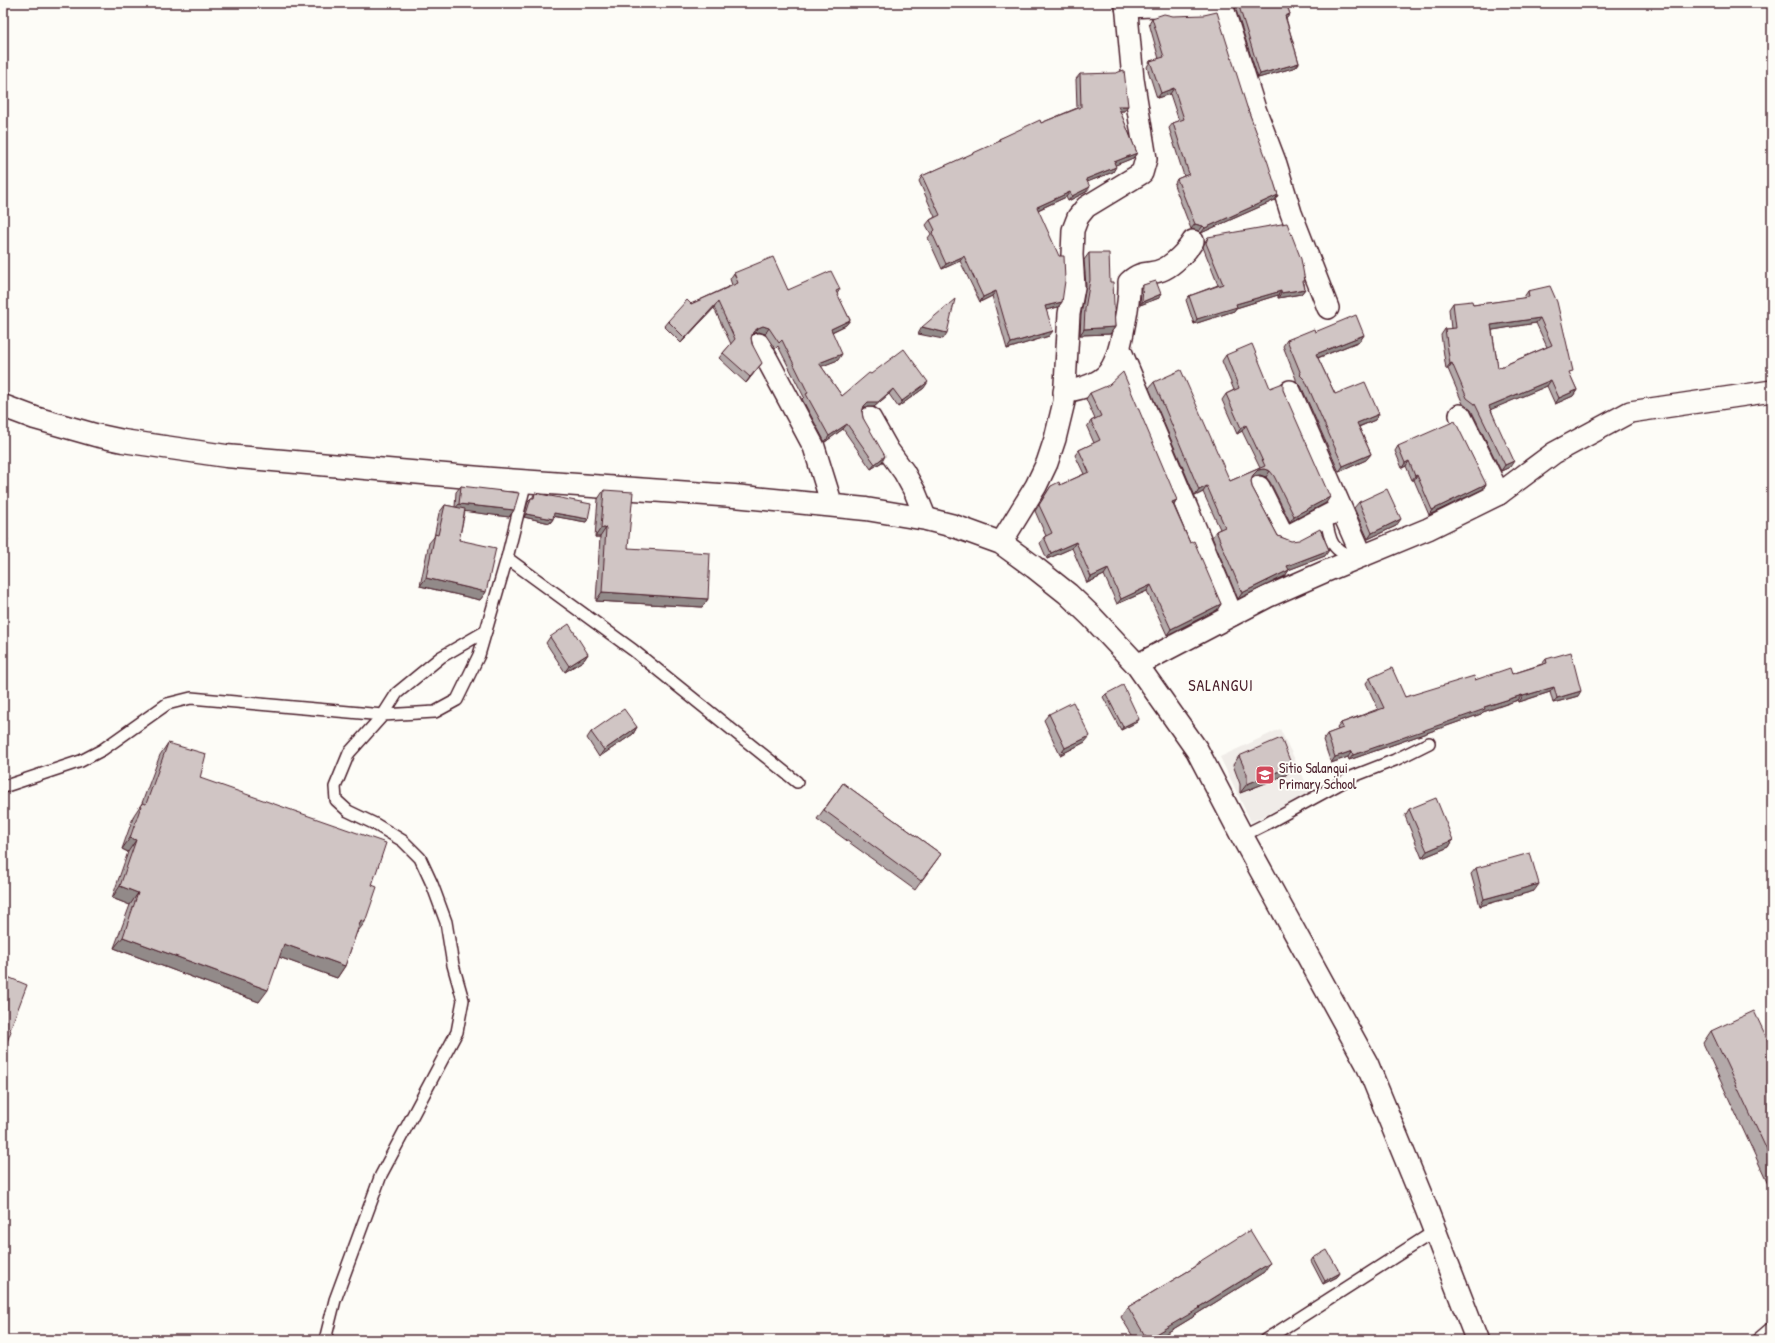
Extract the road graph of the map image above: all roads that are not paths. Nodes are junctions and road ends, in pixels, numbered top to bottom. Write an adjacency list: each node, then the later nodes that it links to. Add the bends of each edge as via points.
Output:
1 (1210, 4): 2 (street, via 1200,8 1169,9); 4 (street, via 1218,4 1224,11 1291,213)
2 (1126, 5): 9 (street, via 1133,79 1146,159 1142,173 1086,207 1078,217 1073,230 1074,287 1068,314)
3 (1193, 241): 6 (street, via 1163,270 1137,275 1129,282 1130,299)
4 (1328, 308)
5 (759, 344): 16 (street, via 814,447)
6 (1120, 348): 9 (street, via 1109,372 1100,380 1087,388); 22 (street)
7 (1772, 390): 15 (street, via 1630,412 1554,453)
8 (1290, 391): 17 (street)
9 (1064, 392): 19 (street, via 1055,439 1047,463 1036,486)
10 (3, 406): 13 (street, via 34,418 95,435 173,448 283,462)
11 (1460, 415): 15 (street)
12 (870, 418): 18 (street, via 904,472)
13 (526, 482): 16 (street); 21 (lane)
14 (1259, 487): 17 (street, via 1285,535)
15 (1499, 494): 20 (street, via 1428,529)
16 (832, 505): 18 (street)
17 (1333, 514): 20 (street)
18 (926, 519): 19 (street)
19 (1000, 543): 24 (street, via 1068,594)
20 (1361, 555): 22 (street)
21 (507, 558): 23 (lane); 27 (lane, via 633,650)
22 (1232, 615): 24 (street)
23 (486, 631): 25 (lane, via 441,657 397,693); 25 (lane, via 479,655 457,700 435,712)
24 (1137, 665): 29 (street, via 1197,750)
25 (383, 715): 28 (lane, via 191,698 167,704 102,750 81,761); 32 (lane, via 349,753 335,787 336,800 348,811 403,841 420,858 446,922 453,965 463,1000 457,1032 381,1175 335,1300)
26 (1429, 743): 29 (lane, via 1354,776)
27 (797, 782)
28 (3, 787)
29 (1242, 836): 30 (street, via 1368,1064)
30 (1435, 1231): 33 (lane); 34 (street)
31 (1772, 1328): 35 (lane)
32 (324, 1340)
33 (1265, 1340)
34 (1476, 1340)
35 (1758, 1340)

